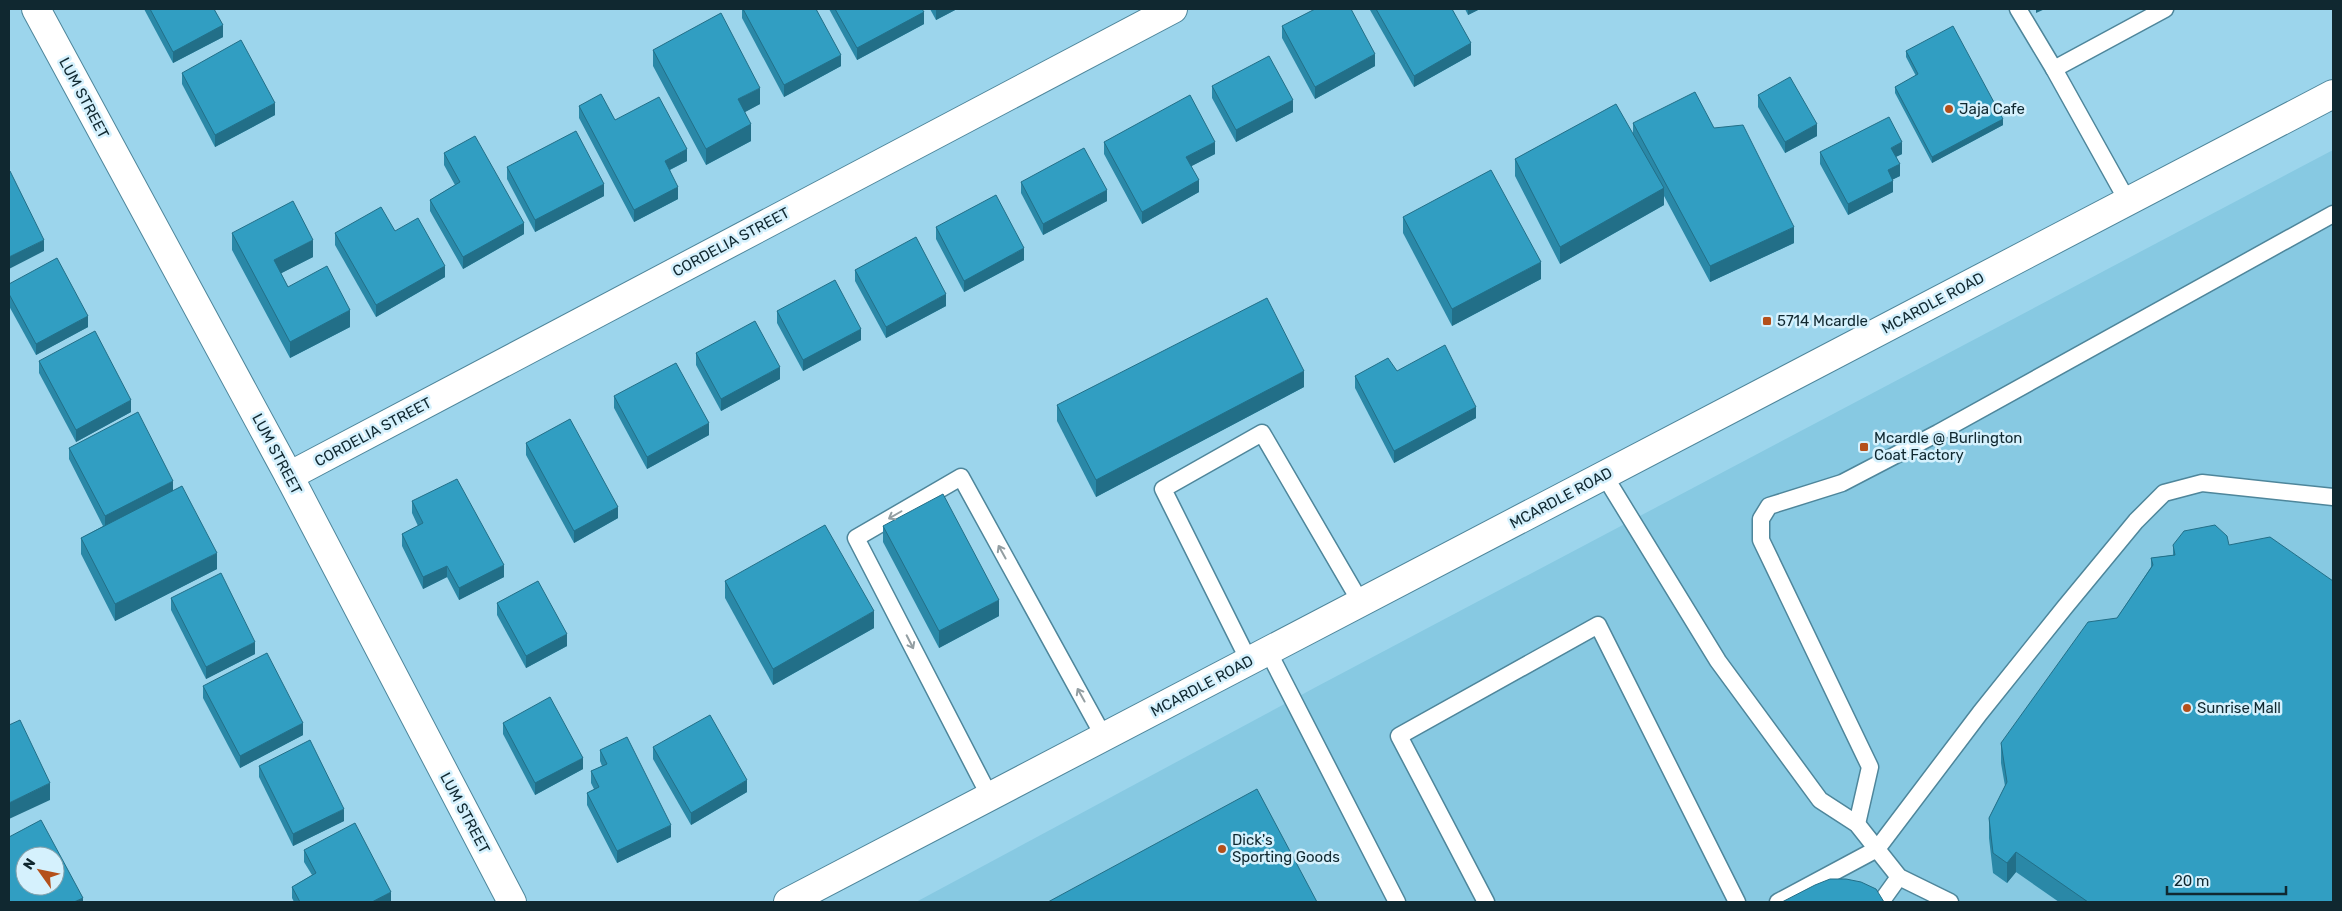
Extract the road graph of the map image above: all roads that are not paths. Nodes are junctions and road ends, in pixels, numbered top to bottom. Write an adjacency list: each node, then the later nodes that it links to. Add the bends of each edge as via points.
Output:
1 (36, 9): 10 (street, LUM STREET)
2 (1173, 9): 10 (street, CORDELIA STREET)
3 (2018, 9): 5 (lane)
4 (2165, 9): 5 (lane)
5 (2054, 69): 7 (lane)
6 (2333, 94): 7 (street, MCARDLE ROAD)
7 (2128, 202): 9 (street, MCARDLE ROAD)
8 (2333, 214): 16 (lane, via 1877,465 1842,483 1769,506 1761,519 1762,540 1870,767)
9 (1604, 475): 12 (street, MCARDLE ROAD); 16 (lane, via 1718,661 1820,800)
10 (289, 476): 20 (street, LUM STREET)
11 (2333, 497): 17 (lane, via 2202,483 2164,493 2136,521 1980,712)
12 (1361, 603): 13 (street, MCARDLE ROAD); 13 (lane, via 1262,432 1162,488)
13 (1259, 656): 14 (street, MCARDLE ROAD); 21 (lane)
14 (1104, 737): 15 (street, MCARDLE ROAD); 15 (lane, one-way to 15, via 961,477 856,538)
15 (990, 797): 19 (street, MCARDLE ROAD)
16 (1857, 824): 17 (lane)
17 (1877, 849): 18 (lane); 24 (lane)
18 (1899, 877): 25 (lane); 26 (lane)
19 (805, 898)
20 (512, 902)
21 (1397, 902)
22 (1486, 902): 23 (lane, via 1399,736 1598,625)
23 (1737, 902)
24 (1778, 902)
25 (1881, 902)
26 (1950, 902)

